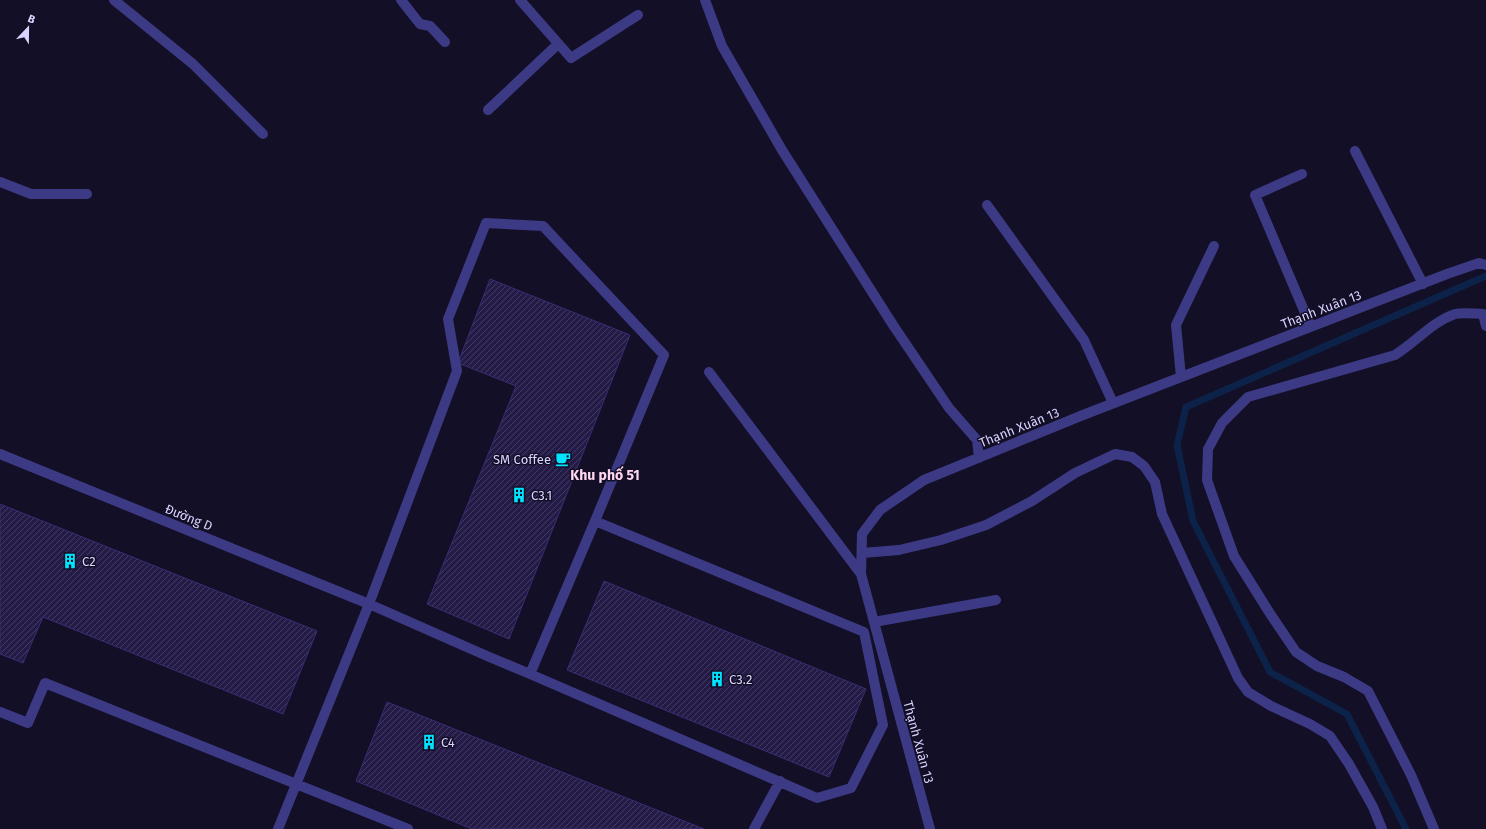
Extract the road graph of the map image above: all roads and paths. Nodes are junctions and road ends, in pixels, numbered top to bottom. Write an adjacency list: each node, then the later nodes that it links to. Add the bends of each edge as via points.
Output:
1 (114, 0): 9 (street, via 193,64)
2 (401, 0): 6 (street, via 420,24 430,26)
3 (520, 0): 7 (street)
4 (705, 0): 25 (street, via 722,46 782,150 944,402 977,440)
5 (638, 15): 7 (street, via 571,58)
6 (445, 42)
7 (558, 44): 8 (street)
8 (488, 110)
9 (263, 134)
10 (1355, 151): 17 (street)
11 (1302, 174): 20 (street, via 1255,195)
12 (0, 182): 13 (street, via 31,194)
13 (88, 194)
14 (987, 205): 23 (street, via 1084,340)
15 (1214, 246): 22 (street, via 1176,325)
16 (1486, 265): 17 (street, Thạnh Xuân 13, via 1479,263)
17 (1423, 284): 20 (street, Thạnh Xuân 13)
18 (1485, 315): 19 (street); 41 (street, via 1456,314 1434,325 1395,355 1248,397 1222,424 1208,449 1207,480 1234,556 1296,652 1317,666 1344,677 1368,691 1411,775)
19 (1486, 326)
20 (1311, 327): 22 (street, Thạnh Xuân 13)
21 (709, 372): 28 (street)
22 (1181, 377): 23 (street, Thạnh Xuân 13)
23 (1113, 403): 25 (street, Thạnh Xuân 13)
24 (0, 454): 30 (street, Đường D)
25 (979, 458): 27 (street, Thạnh Xuân 13, via 924,480 880,510 862,534)
26 (595, 521): 30 (street, via 664,356 543,226 486,223 448,319 458,371); 32 (street); 34 (street, Đường D, via 864,632 883,725 851,788 817,798)
27 (862, 553): 28 (street, Thạnh Xuân 13); 40 (street, via 899,550 986,525 1032,501 1075,473 1115,454 1132,457 1144,466 1155,482 1162,514 1238,678 1248,692 1330,736 1373,806)
28 (861, 574): 31 (street, Thạnh Xuân 13)
29 (996, 600): 31 (street)
30 (369, 604): 32 (street, Đường D); 35 (street)
31 (874, 622): 39 (street, Thạnh Xuân 13)
32 (530, 674): 34 (street, Đường D)
33 (0, 712): 35 (street, via 28,723 45,683)
34 (780, 781): 38 (street)
35 (297, 783): 36 (street); 37 (street)
36 (278, 829)
37 (408, 829)
38 (754, 829)
39 (930, 829)
40 (1382, 829)
41 (1434, 829)

